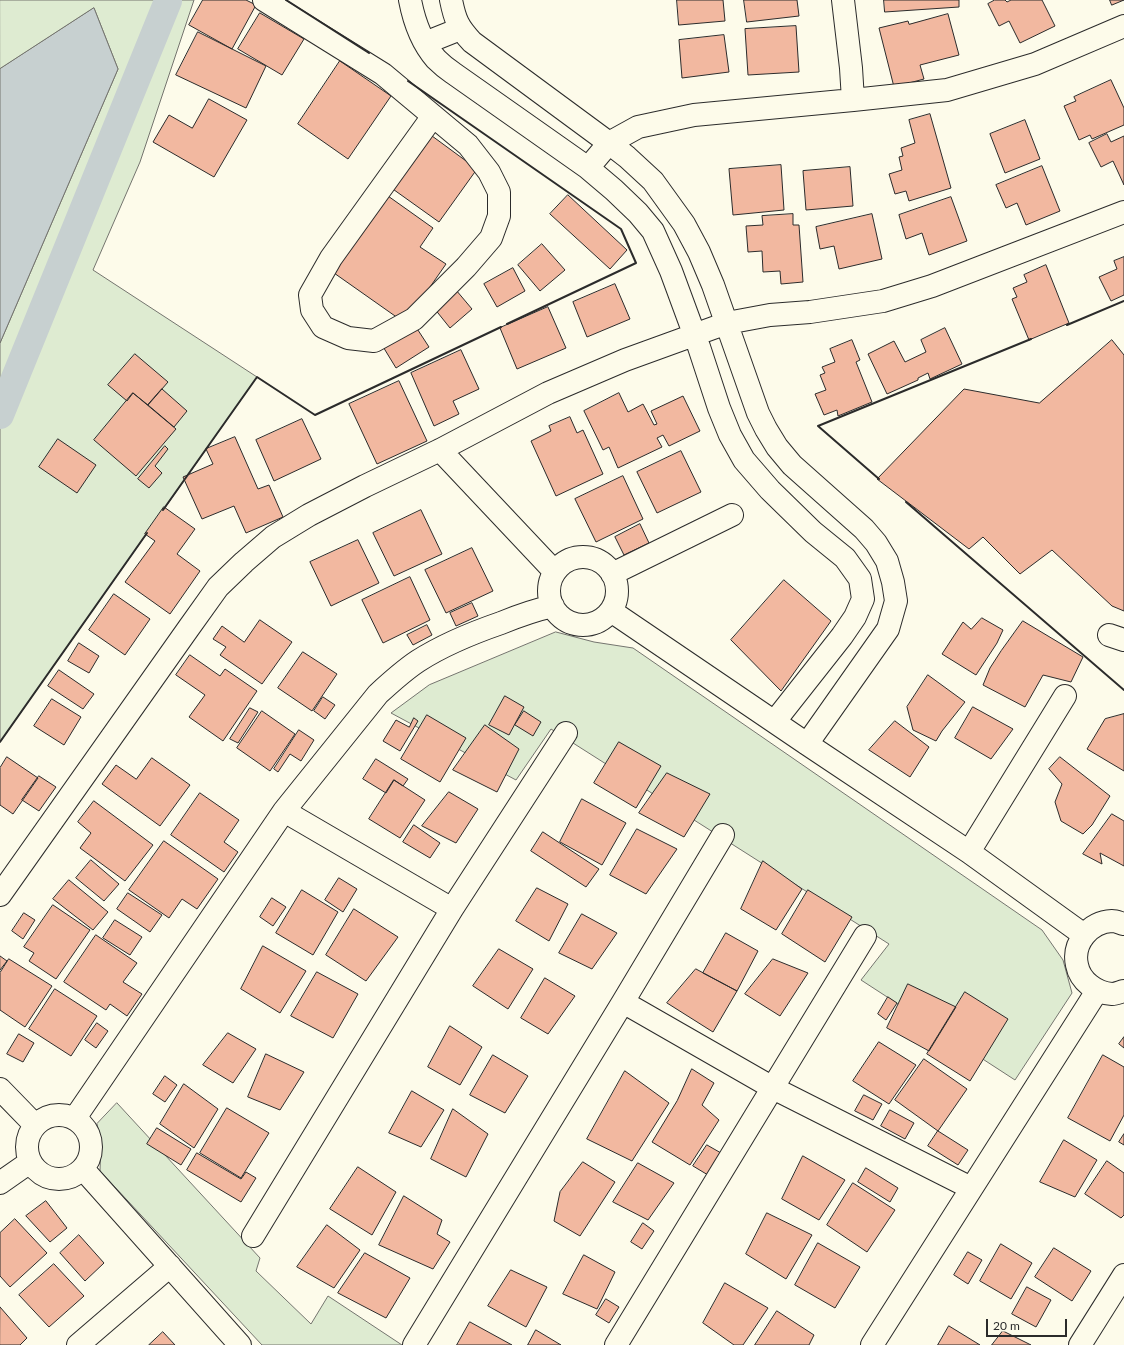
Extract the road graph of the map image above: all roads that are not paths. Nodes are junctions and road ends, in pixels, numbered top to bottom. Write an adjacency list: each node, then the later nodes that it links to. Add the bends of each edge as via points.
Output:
1 (264, 0): 9 (street, via 384,74)
2 (410, 0): 7 (street)
3 (451, 0): 6 (street)
4 (842, 0): 8 (street)
5 (1124, 26): 8 (street, via 1035,64 947,90)
6 (460, 29): 7 (street); 10 (street, via 472,42)
7 (425, 43): 11 (street, via 436,59 453,73)
8 (853, 100): 10 (street, via 694,115 638,128)
9 (433, 116): 9 (street, via 331,258 310,295 312,310 323,327 348,338 374,341 414,319 491,238 499,216 499,192 489,172 468,145)
10 (609, 143): 11 (street); 13 (street, via 653,181 684,224 702,259)
11 (588, 168): 14 (street, via 638,213 653,231)
12 (1124, 212): 13 (street, via 932,286 883,301)
13 (727, 323): 14 (street); 20 (street, via 751,396 777,447 792,465 876,542 887,561)
14 (695, 336): 15 (street, via 625,360 548,393); 19 (street, via 727,429 744,460 813,532 845,558 860,579)
15 (440, 450): 17 (street); 30 (street, via 309,515 273,537 218,587)
16 (732, 515): 18 (street)
17 (555, 572): 18 (street, via 565,563 578,558 591,558 603,564); 21 (street, via 550,583 549,595)
18 (612, 574): 22 (street, via 617,586 616,599)
19 (863, 599): 20 (street); 24 (street, via 842,636)
20 (896, 600): 26 (street, via 888,629)
21 (553, 606): 22 (street, via 559,616 580,625 592,624 603,619); 27 (street, via 528,613 444,646 395,678 378,694)
22 (611, 611): 24 (street)
23 (1065, 696): 29 (street)
24 (775, 721): 26 (street)
25 (566, 733): 31 (street)
26 (807, 744): 29 (street)
27 (284, 811): 31 (street); 40 (street)
28 (723, 835): 37 (street)
29 (969, 852): 33 (street)
30 (0, 895)
31 (452, 909): 46 (street)
32 (1124, 924): 33 (street, via 1113,921 1097,925)
33 (1084, 935): 35 (street, via 1077,949 1076,966 1084,981)
34 (865, 936): 38 (street)
35 (1097, 991): 36 (street, via 1113,994); 45 (street)
36 (1124, 991)
37 (623, 1002): 38 (street); 51 (street)
38 (773, 1088): 45 (street); 52 (street)
39 (0, 1089): 41 (street)
40 (75, 1118): 41 (street, via 61,1115 47,1117); 43 (street, via 90,1136 92,1148)
41 (35, 1125): 42 (street, via 27,1142)
42 (30, 1162): 43 (street, via 38,1172 48,1178 61,1180); 44 (street)
43 (83, 1169): 47 (street)
44 (0, 1183)
45 (971, 1188): 53 (street)
46 (253, 1236)
47 (170, 1266): 49 (street); 50 (street)
48 (1124, 1275): 54 (street)
49 (78, 1345)
50 (240, 1345)
51 (414, 1345)
52 (616, 1345)
53 (872, 1345)
54 (1080, 1345)

